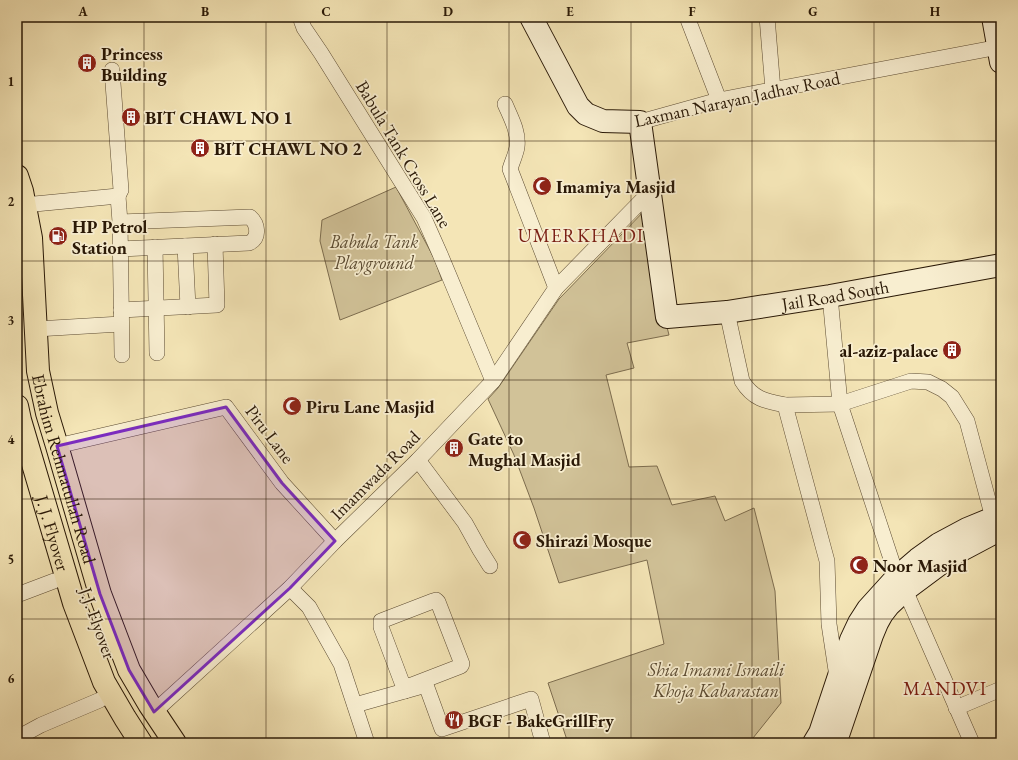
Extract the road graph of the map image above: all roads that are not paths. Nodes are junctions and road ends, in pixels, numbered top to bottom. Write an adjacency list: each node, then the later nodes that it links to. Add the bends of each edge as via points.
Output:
1 (300, 17): 33 (street, Babula Tank Cross Lane, via 304,28 424,218)
2 (687, 17): 9 (street)
3 (993, 17): 6 (street)
4 (533, 18): 11 (street, Laxman Narayan Jadhav Road, via 578,106 586,114 603,121)
5 (768, 18): 8 (street)
6 (1000, 54): 8 (street, Laxman Narayan Jadhav Road)
7 (112, 70): 14 (street, via 121,190)
8 (773, 90): 9 (street, Laxman Narayan Jadhav Road)
9 (719, 100): 11 (street, Laxman Narayan Jadhav Road)
10 (505, 104): 24 (street, via 518,139 510,169)
11 (640, 122): 13 (street)
12 (17, 176): 15 (main road, Ebrahim Rehmatullah Road)
13 (650, 192): 24 (street, Imamwada Road); 28 (street, Jail Road South, via 668,317)
14 (118, 196): 15 (street); 17 (street)
15 (24, 205): 30 (main road, Ebrahim Rehmatullah Road, via 31,238)
16 (189, 219): 17 (street); 19 (street, via 250,217 254,221 254,241); 20 (street)
17 (120, 222): 22 (street)
18 (17, 235): 57 (main road, J.J. Flyover, via 26,373 34,416 88,598 118,676)
19 (215, 244): 20 (street); 26 (street, via 217,305)
20 (188, 246): 21 (street); 26 (street)
21 (155, 247): 22 (street); 27 (street)
22 (120, 248): 29 (street)
23 (1001, 265): 25 (street, Jail Road South)
24 (556, 288): 33 (street, Imamwada Road)
25 (830, 296): 28 (street, Jail Road South); 34 (street)
26 (188, 307): 27 (street)
27 (157, 309): 29 (street); 31 (street)
28 (727, 312): 35 (street, via 742,381 754,394 766,401)
29 (121, 317): 30 (street); 32 (street)
30 (36, 329): 37 (main road, Ebrahim Rehmatullah Road, via 38,371 46,413)
31 (157, 353)
32 (122, 355)
33 (493, 381): 39 (street, Imamwada Road)
34 (840, 404): 35 (street); 40 (street, via 911,382 928,382 952,397 968,421); 44 (street)
35 (785, 405): 47 (street, via 827,561 829,624)
36 (17, 406): 56 (main road, J. J. Flyover, via 74,603 104,682)
37 (57, 446): 41 (street, Piru Lane, via 226,407 282,483); 53 (main road, Ebrahim Rehmatullah Road, via 100,594 129,670)
38 (17, 456): 43 (main road)
39 (418, 460): 41 (street, Imamwada Road); 42 (street, via 465,523)
40 (999, 523): 44 (street, via 967,529 939,544 918,560)
41 (335, 541): 45 (street, Imamwada Road)
42 (490, 566)
43 (54, 581): 46 (street); 50 (main road, via 93,688)
44 (901, 583): 47 (street, via 868,609 851,640); 52 (street); 62 (street, via 877,623)
45 (290, 588): 51 (street, via 309,607 341,664); 53 (street, Imamwada Road)
46 (17, 595)
47 (837, 680): 61 (street, via 820,733)
48 (404, 689): 48 (street, via 381,621 436,600 462,664); 51 (street); 60 (street, via 426,685 442,729 531,699)
49 (1001, 689): 52 (street)
50 (100, 700): 54 (street); 55 (main road)
51 (355, 704): 59 (street)
52 (956, 708): 63 (street)
53 (154, 712): 58 (main road, Ebrahim Rehmatullah Road)
54 (17, 738)
55 (125, 743)
56 (141, 743)
57 (159, 743)
58 (175, 743)
59 (367, 743)
60 (543, 743)
61 (814, 743)
62 (833, 743)
63 (972, 743)

